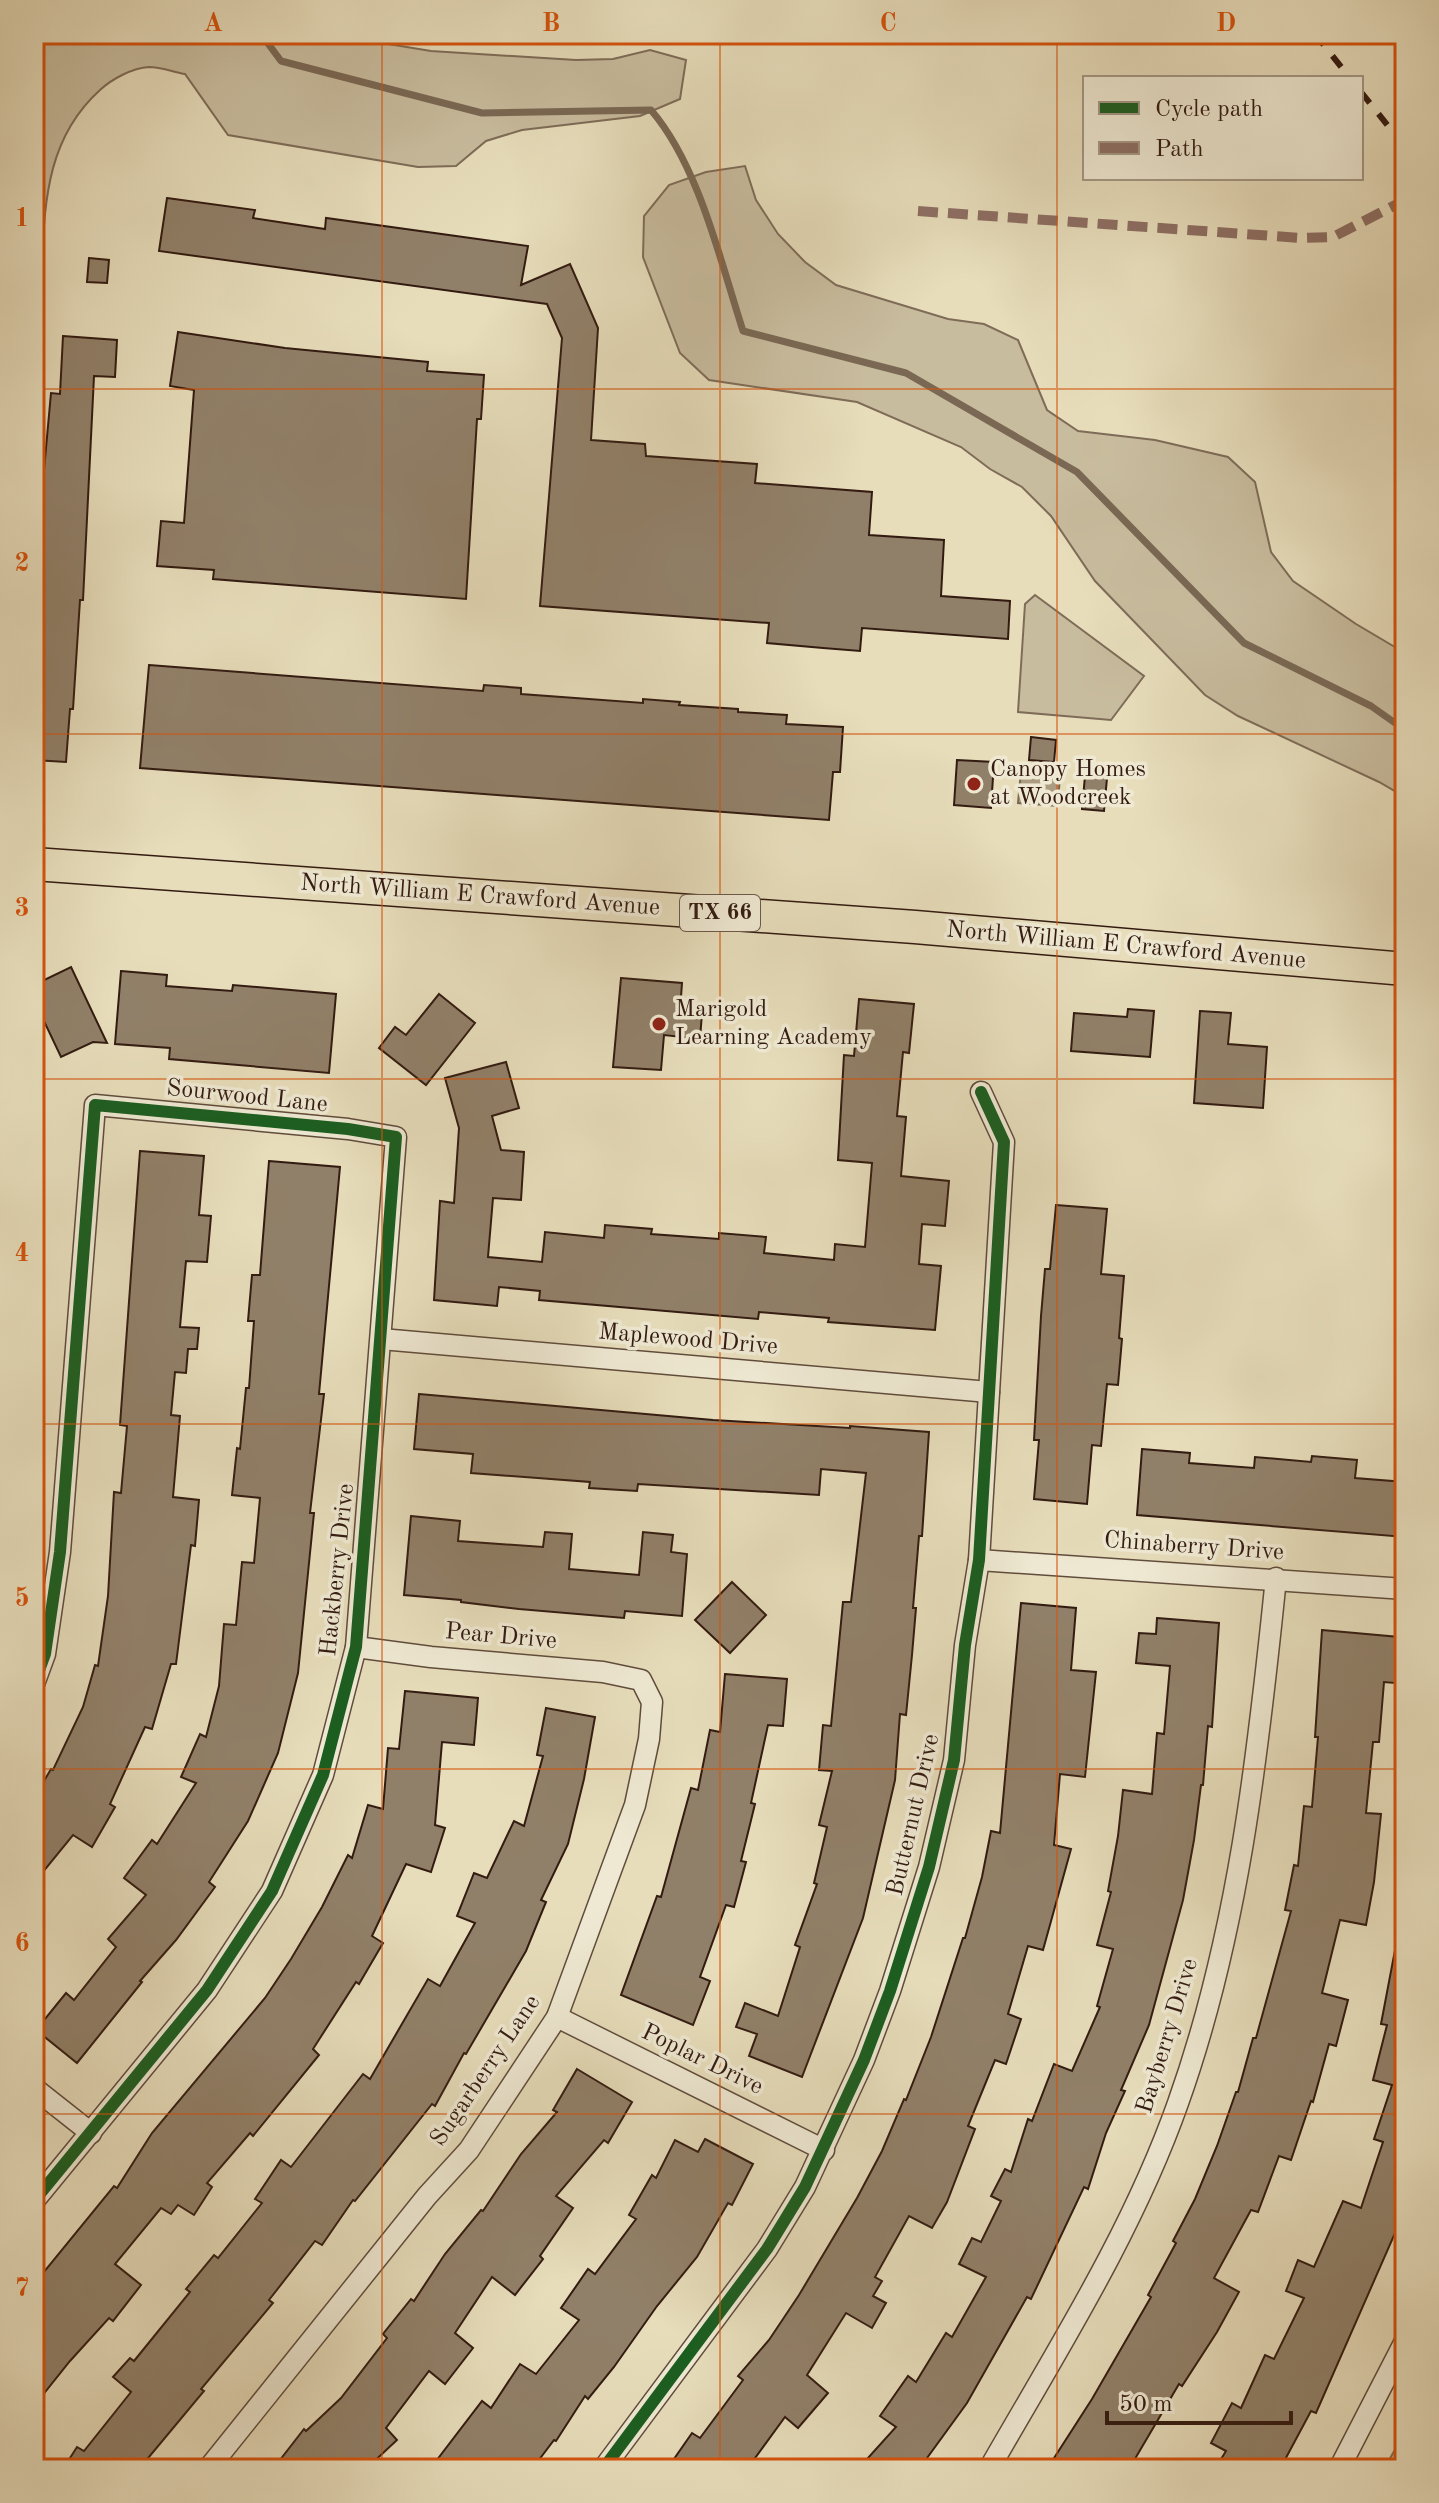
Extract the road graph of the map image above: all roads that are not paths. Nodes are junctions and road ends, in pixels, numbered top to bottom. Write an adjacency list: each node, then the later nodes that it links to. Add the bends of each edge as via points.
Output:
1 (34, 864): 2 (main road, North William E Crawford Avenue / TX 66, via 915,927)
2 (1405, 969)
3 (981, 1092): 6 (street, Butternut Drive, via 1004,1142)
4 (396, 1137): 5 (street, Hackberry Drive); 12 (street, Sourwood Lane, via 95,1105 60,1552 45,1654)
5 (381, 1339): 6 (street, Maplewood Drive); 10 (street, Hackberry Drive)
6 (989, 1392): 7 (street, Butternut Drive)
7 (979, 1560): 8 (street, Chinaberry Drive); 16 (street, Butternut Drive, via 954,1760 929,1867 890,1991)
8 (1276, 1578): 9 (street, Chinaberry Drive); 21 (street, Bayberry Drive, via 1260,1731 1220,1958 1178,2104 1132,2213 1079,2316)
9 (1405, 1589)
10 (356, 1647): 11 (street, Pear Drive); 15 (street, Hackberry Drive, via 323,1775 272,1891 207,1990)
11 (641, 1680): 13 (street, Sugarberry Lane, via 652,1702 635,1805)
12 (34, 1684)
13 (557, 2017): 16 (street, Poplar Drive); 19 (street, Sugarberry Lane, via 469,2150)
14 (34, 2088): 15 (street)
15 (91, 2133): 17 (street, Hackberry Drive)
16 (824, 2150): 20 (street, Butternut Drive, via 767,2249)
17 (34, 2201)
18 (1405, 2341): 22 (street)
19 (208, 2469)
20 (603, 2469)
21 (989, 2469)
22 (1339, 2469)

